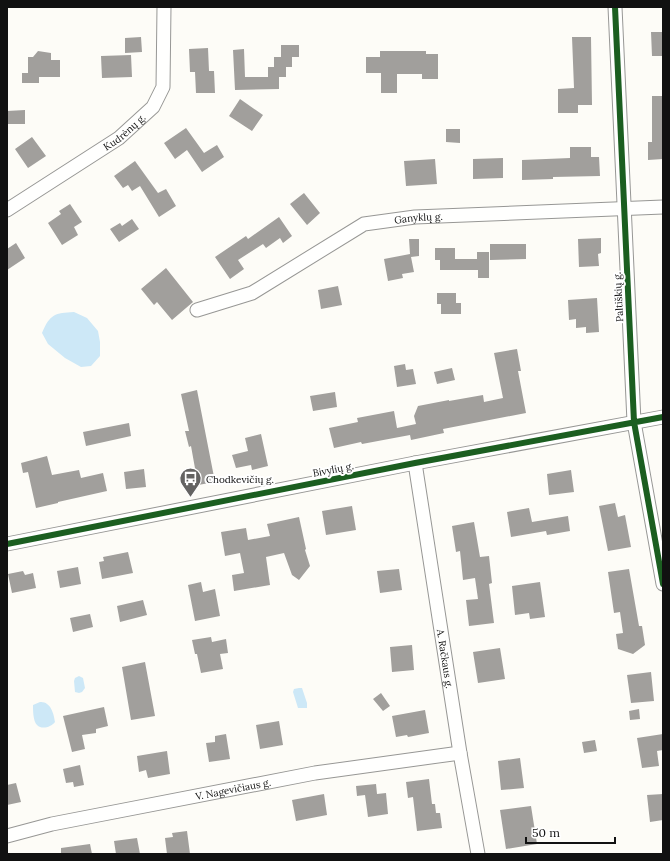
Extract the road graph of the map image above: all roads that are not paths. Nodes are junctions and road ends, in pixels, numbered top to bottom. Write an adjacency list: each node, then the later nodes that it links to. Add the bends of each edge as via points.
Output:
1 (164, 7): 5 (street, Kudrėnų g., via 163,87 154,107 119,138)
2 (615, 7): 4 (street, Paltiškių g.)
3 (663, 207): 4 (street, Ganyklų g.)
4 (624, 209): 6 (street, Ganyklų g., via 415,217 364,224 252,293); 8 (street, Paltiškių g.)
5 (7, 210)
6 (197, 310)
7 (663, 417): 8 (street, Bivylių g.)
8 (634, 422): 9 (street, Bivylių g.); 11 (street, Paltiškių g.)
9 (415, 463): 10 (street, Bivylių g.); 12 (street, A. Račkaus g.)
10 (7, 544)
11 (663, 584)
12 (460, 753): 13 (street, V. Nagevičiaus g., via 315,773 52,824); 14 (street, A. Račkaus g.)
13 (7, 836)
14 (478, 854)

